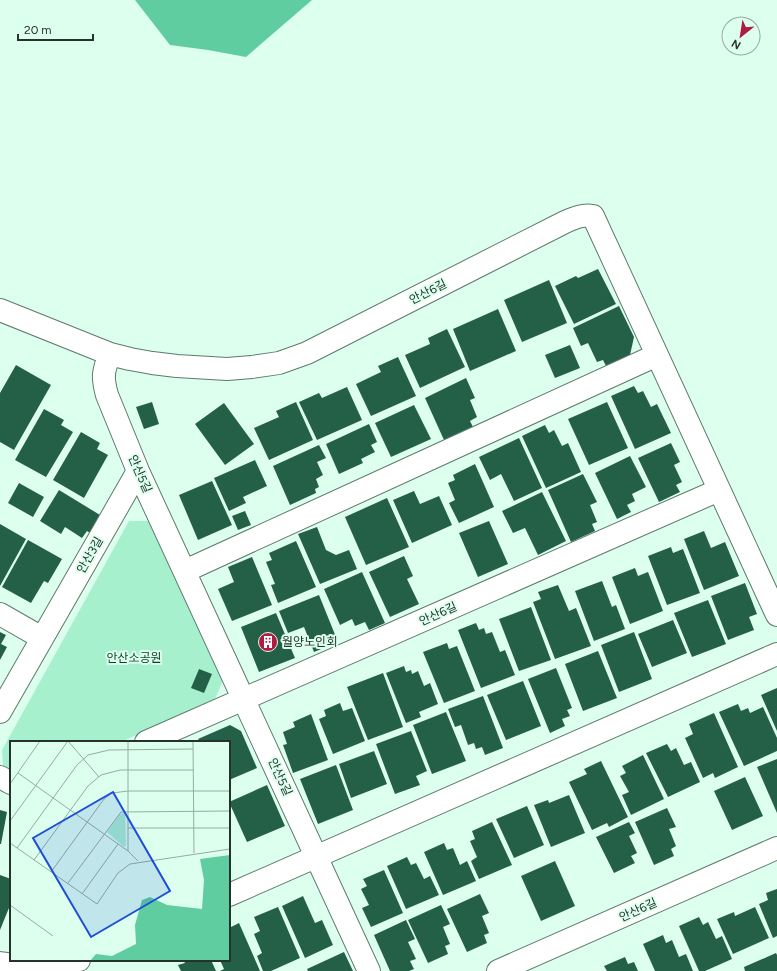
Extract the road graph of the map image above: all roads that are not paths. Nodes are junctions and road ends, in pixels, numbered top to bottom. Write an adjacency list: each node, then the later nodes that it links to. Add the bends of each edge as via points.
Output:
1 (0, 310): 2 (street)
2 (110, 354): 3 (street, 안산6길, via 177,366 227,369 279,363 307,353 565,222 589,215 593,216); 4 (street, 안산5길, via 103,375 104,383)
3 (657, 355): 5 (street, 안산6길); 6 (street)
4 (138, 471): 6 (street, 안산5길); 9 (street, 안산3길)
5 (720, 490): 8 (street, 안산6길); 11 (street, 안산6길)
6 (185, 571): 11 (street, 안산5길)
7 (0, 614): 9 (street)
8 (777, 615)
9 (42, 638): 12 (street, 안산3길)
10 (777, 654): 17 (street)
11 (244, 699): 13 (street); 17 (street, 안산5길)
12 (0, 712)
13 (148, 741)
14 (0, 777): 15 (street)
15 (10, 782)
16 (777, 848): 22 (street, 안산6길)
17 (316, 856): 18 (street); 21 (street, 안산5길)
18 (230, 895)
19 (74, 961): 20 (street, via 28,966)
20 (0, 963)
21 (369, 971)
22 (498, 971)

